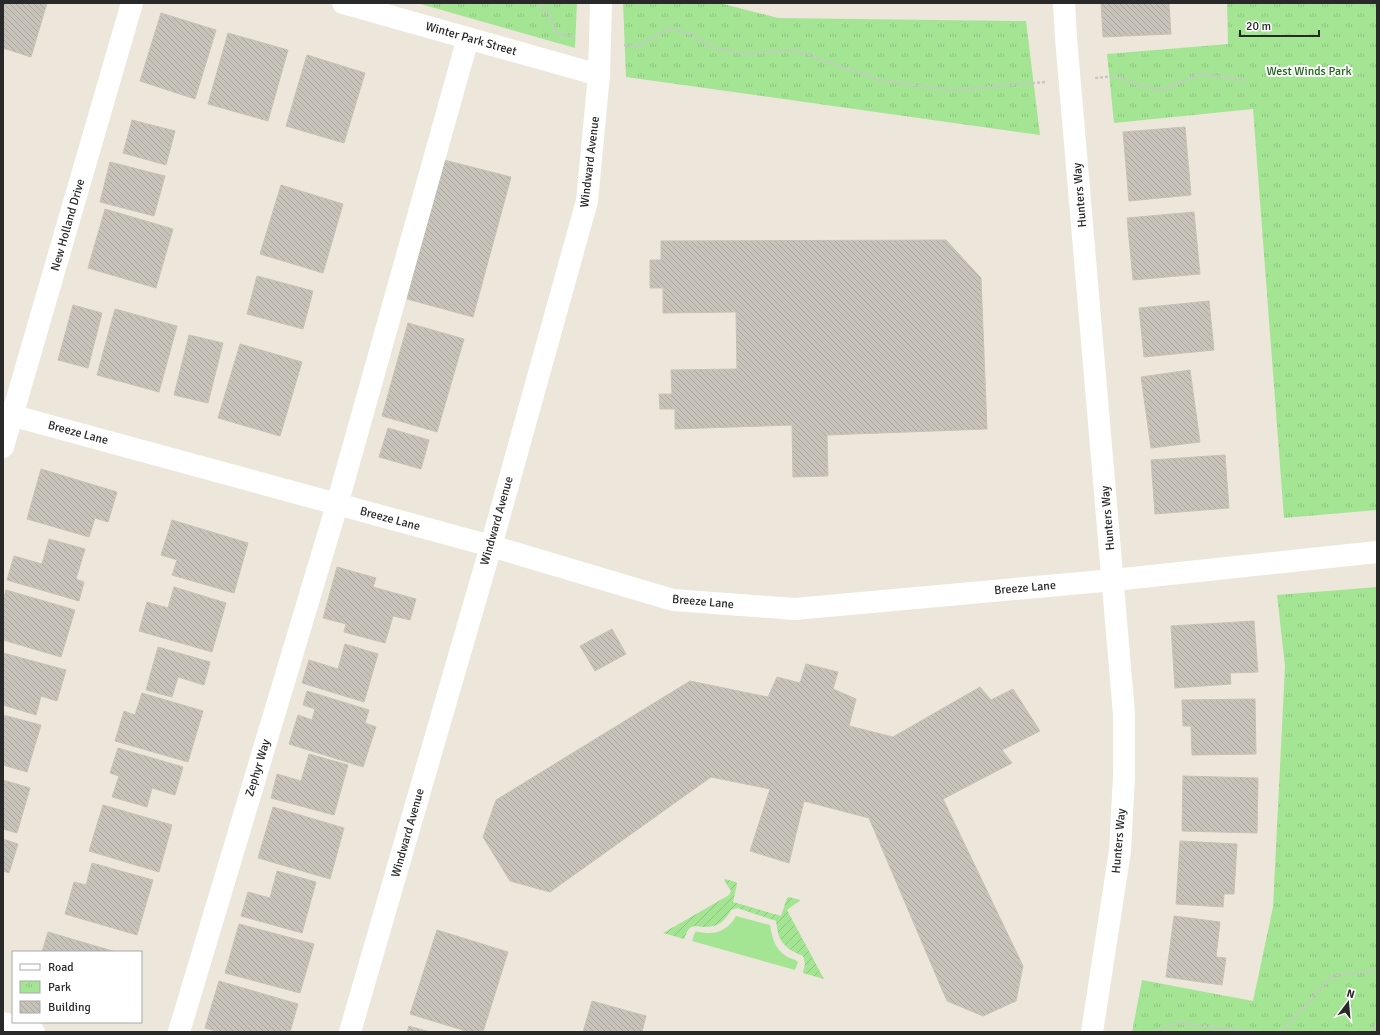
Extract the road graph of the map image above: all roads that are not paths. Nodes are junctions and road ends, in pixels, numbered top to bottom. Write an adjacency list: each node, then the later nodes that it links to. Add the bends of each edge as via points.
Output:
1 (132, 3): 7 (street, New Holland Drive)
2 (343, 3): 5 (street, Winter Park Street)
3 (601, 3): 6 (street, Windward Avenue)
4 (1064, 3): 12 (street, Hunters Way)
5 (468, 38): 6 (street, Winter Park Street); 9 (street, Zephyr Way)
6 (599, 76): 10 (street, Windward Avenue, via 587,201)
7 (8, 414): 8 (street, New Holland Drive); 9 (street, Breeze Lane)
8 (3, 448)
9 (337, 505): 10 (street, Breeze Lane); 15 (street, Zephyr Way)
10 (491, 546): 12 (street, Breeze Lane, via 673,600 795,609); 16 (street, Windward Avenue)
11 (1377, 552): 12 (street, Breeze Lane)
12 (1114, 580): 17 (street, Hunters Way, via 1124,714 1120,851)
13 (3, 1023): 14 (street)
14 (34, 1032)
15 (179, 1032)
16 (350, 1032)
17 (1092, 1032)

